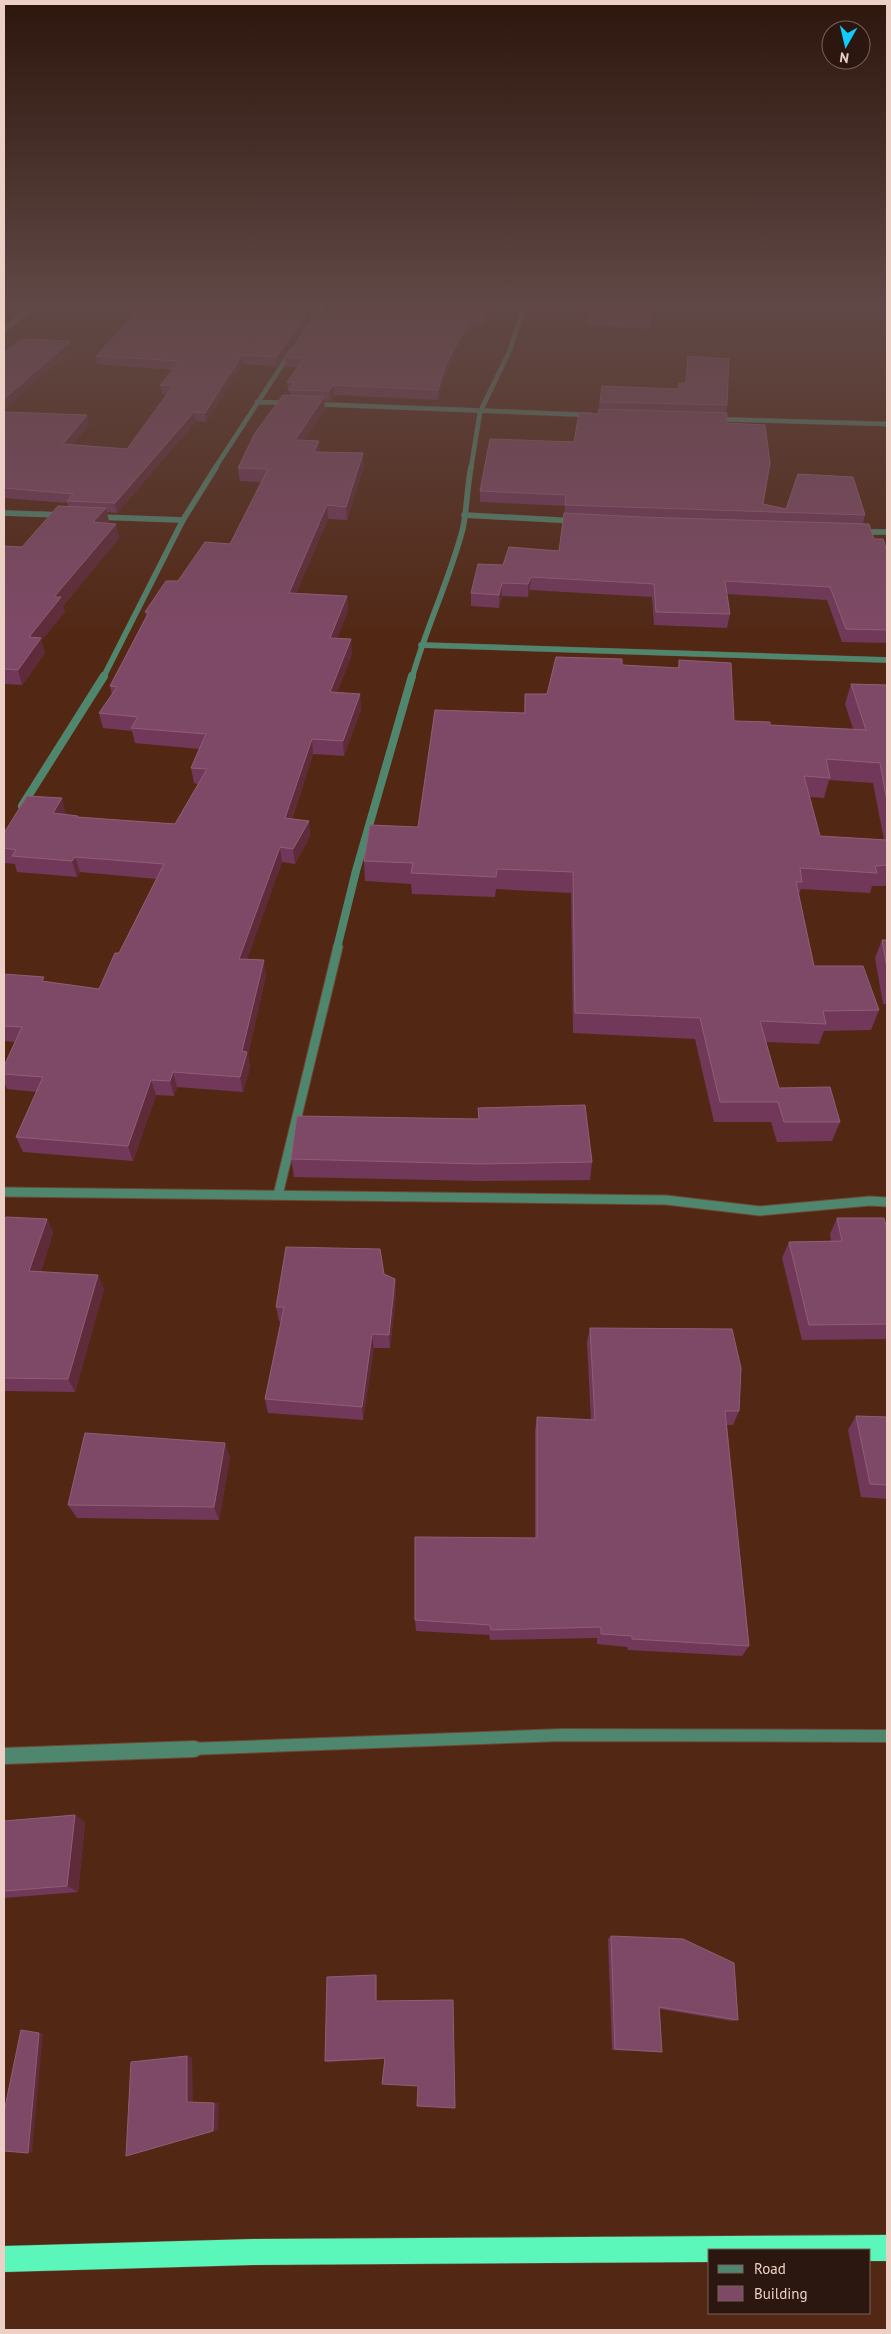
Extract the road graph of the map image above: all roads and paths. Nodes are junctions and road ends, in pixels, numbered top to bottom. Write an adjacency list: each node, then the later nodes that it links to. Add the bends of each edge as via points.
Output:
1 (249, 415): 11 (street)
2 (480, 415): 8 (street)
3 (597, 415): 4 (street)
4 (600, 415)
5 (709, 418): 6 (street)
6 (887, 424)
7 (4, 513): 9 (street)
8 (464, 515): 12 (street); 15 (street, via 451,564)
9 (74, 516)
10 (93, 516): 11 (street)
11 (183, 520): 17 (street, via 104,676)
12 (581, 522)
13 (851, 532): 14 (street)
14 (887, 532)
15 (421, 645): 16 (street); 19 (street, via 356,871)
16 (887, 660)
17 (20, 809)
18 (4, 1192): 19 (street)
19 (278, 1196): 20 (street, via 666,1200 760,1210)
20 (887, 1202)
21 (887, 1736): 22 (street, via 562,1735)
22 (4, 1756)
23 (887, 2248): 25 (highway)
24 (708, 2249): 26 (highway, via 253,2252)
25 (728, 2249)
26 (4, 2259)

